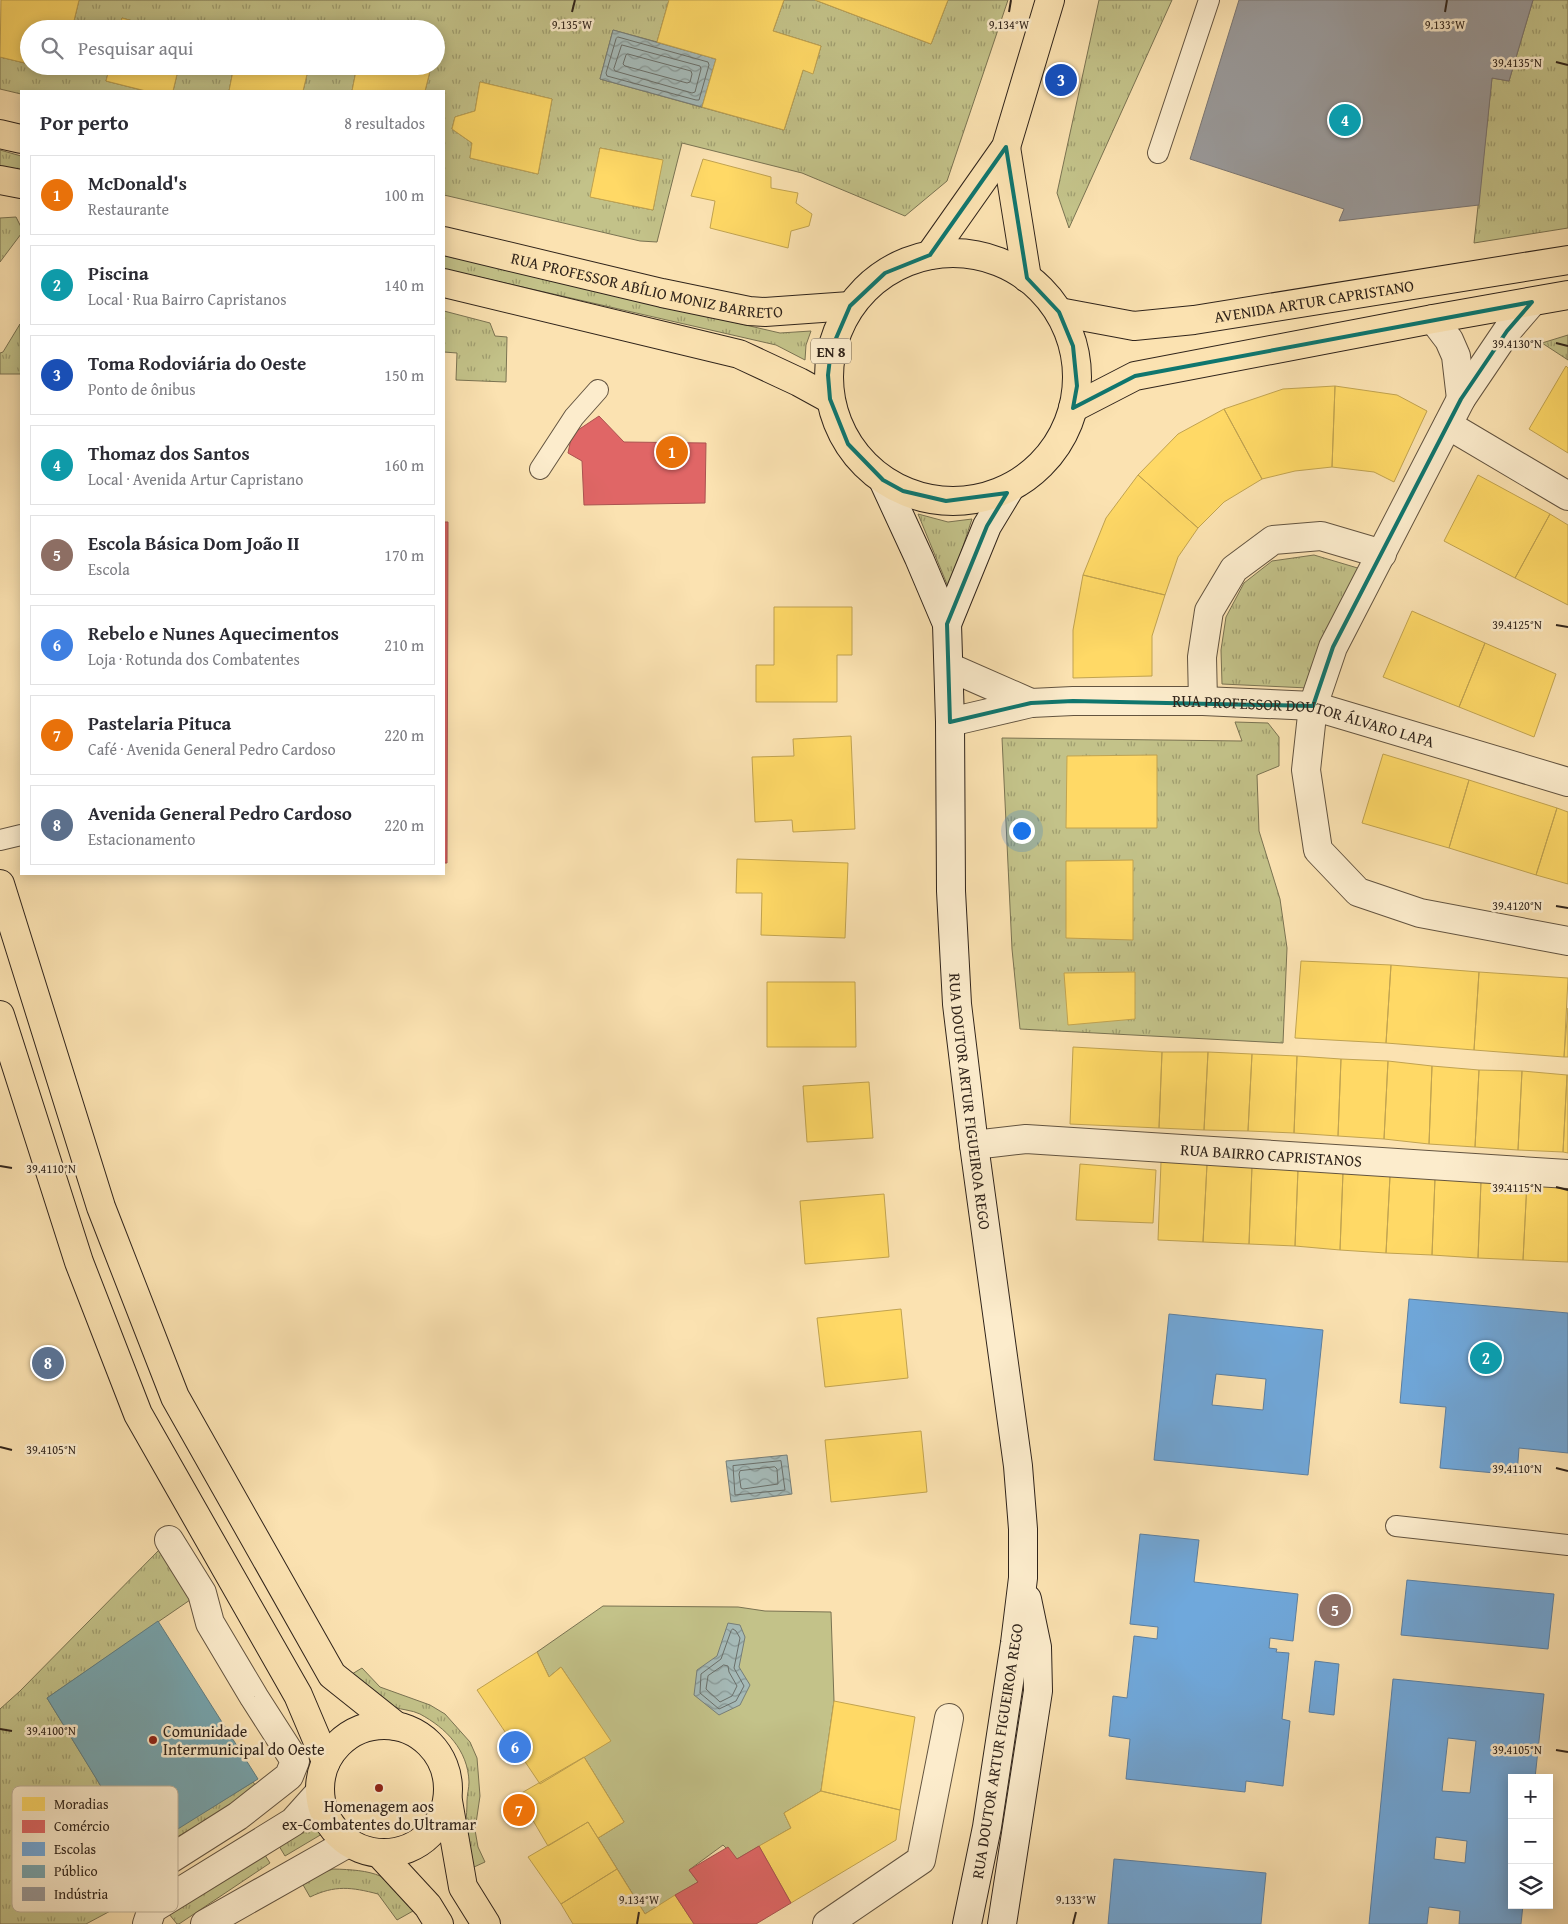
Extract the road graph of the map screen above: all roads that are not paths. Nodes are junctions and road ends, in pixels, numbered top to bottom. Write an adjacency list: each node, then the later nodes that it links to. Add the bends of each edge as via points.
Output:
1 (1050, 0): 5 (main road)
2 (1210, 0): 6 (lane)
3 (0, 134): 4 (main road)
4 (20, 139)
5 (1006, 147): 8 (main road); 10 (main road)
6 (1158, 153)
7 (445, 241): 14 (main road, RUA PROFESSOR ABÍLIO MONIZ BARRETO, via 749,311)
8 (930, 255): 10 (main road, EN 8, via 955,253 979,256); 14 (main road, EN 8, via 907,261 885,273)
9 (1568, 260): 15 (main road, AVENIDA ARTUR CAPRISTANO, via 1194,320 1134,326)
10 (1027, 278): 15 (main road, EN 8)
11 (445, 283): 18 (main road, via 740,354)
12 (1568, 295): 13 (main road)
13 (1532, 302): 16 (main road); 19 (street, via 1507,330)
14 (850, 306): 18 (main road, EN 8, via 838,327 831,350)
15 (1060, 312): 20 (main road, EN 8, via 1068,328 1077,364)
16 (1432, 319): 19 (street, via 1449,340 1456,356); 20 (main road, via 1135,376)
17 (598, 390): 22 (lane, via 574,417)
18 (830, 399): 23 (main road, EN 8, via 848,444)
19 (1461, 399): 21 (street)
20 (1074, 408): 24 (main road, EN 8, via 1050,455)
21 (1448, 425): 25 (street); 26 (street)
22 (540, 469)
23 (883, 480): 24 (main road, EN 8, via 902,491 946,501 989,496); 27 (street, RUA DOUTOR ARTUR FIGUEIROA REGO / EN 8)
24 (1010, 488): 27 (street, RUA DOUTOR ARTUR FIGUEIROA REGO / EN 8, via 987,526)
25 (1568, 496)
26 (1382, 554): 29 (street, via 1321,536 1274,540 1234,569 1209,611 1202,657); 31 (street, via 1332,647)
27 (947, 624): 28 (street, RUA DOUTOR ARTUR FIGUEIROA REGO / EN 8)
28 (949, 666): 30 (street); 32 (street, RUA DOUTOR ARTUR FIGUEIROA REGO / EN 8)
29 (1203, 701): 30 (street, RUA PROFESSOR DOUTOR ÁLVARO LAPA); 31 (street, RUA PROFESSOR DOUTOR ÁLVARO LAPA)
30 (1031, 703): 32 (street)
31 (1313, 706): 33 (street, RUA PROFESSOR DOUTOR ÁLVARO LAPA); 37 (street, via 1306,770 1318,850 1358,892 1420,913)
32 (950, 722): 39 (street, RUA DOUTOR ARTUR FIGUEIROA REGO / EN 8, via 952,942)
33 (1568, 782)
34 (20, 835): 35 (lane)
35 (0, 840)
36 (0, 884): 46 (main road, via 101,1207 175,1397 332,1675)
37 (1568, 941)
38 (0, 1015): 47 (main road, via 79,1262 138,1414 298,1695)
39 (974, 1145): 40 (street, RUA BAIRRO CAPRISTANOS, via 1026,1139); 44 (street, RUA DOUTOR ARTUR FIGUEIROA REGO / EN 8, via 1018,1466)
40 (1568, 1174)
41 (1396, 1526): 43 (lane)
42 (168, 1540): 51 (street, via 202,1594 210,1623 295,1761 289,1776 238,1816)
43 (1568, 1545)
44 (1023, 1578): 60 (street, RUA DOUTOR ARTUR FIGUEIROA REGO / EN 8, via 987,1826); 61 (street, RUA DOUTOR ARTUR FIGUEIROA REGO / EN 8, via 1037,1647 1038,1691)
45 (949, 1718): 59 (street, via 921,1860)
46 (396, 1726): 47 (main road, via 372,1726 350,1735 340,1742); 49 (main road, via 426,1740 437,1753 449,1785)
47 (326, 1761): 48 (main road)
48 (320, 1794): 50 (main road, via 328,1822); 53 (street, via 293,1822)
49 (448, 1802): 52 (main road, via 438,1825 419,1843 401,1851); 58 (main road, via 463,1887)
50 (348, 1843): 52 (main road); 56 (street)
51 (178, 1854)
52 (380, 1854): 57 (main road, via 428,1906)
53 (178, 1893)
54 (151, 1912): 55 (street)
55 (147, 1924)
56 (205, 1924)
57 (439, 1924)
58 (486, 1924)
59 (828, 1924)
60 (967, 1924)
61 (1002, 1924)

